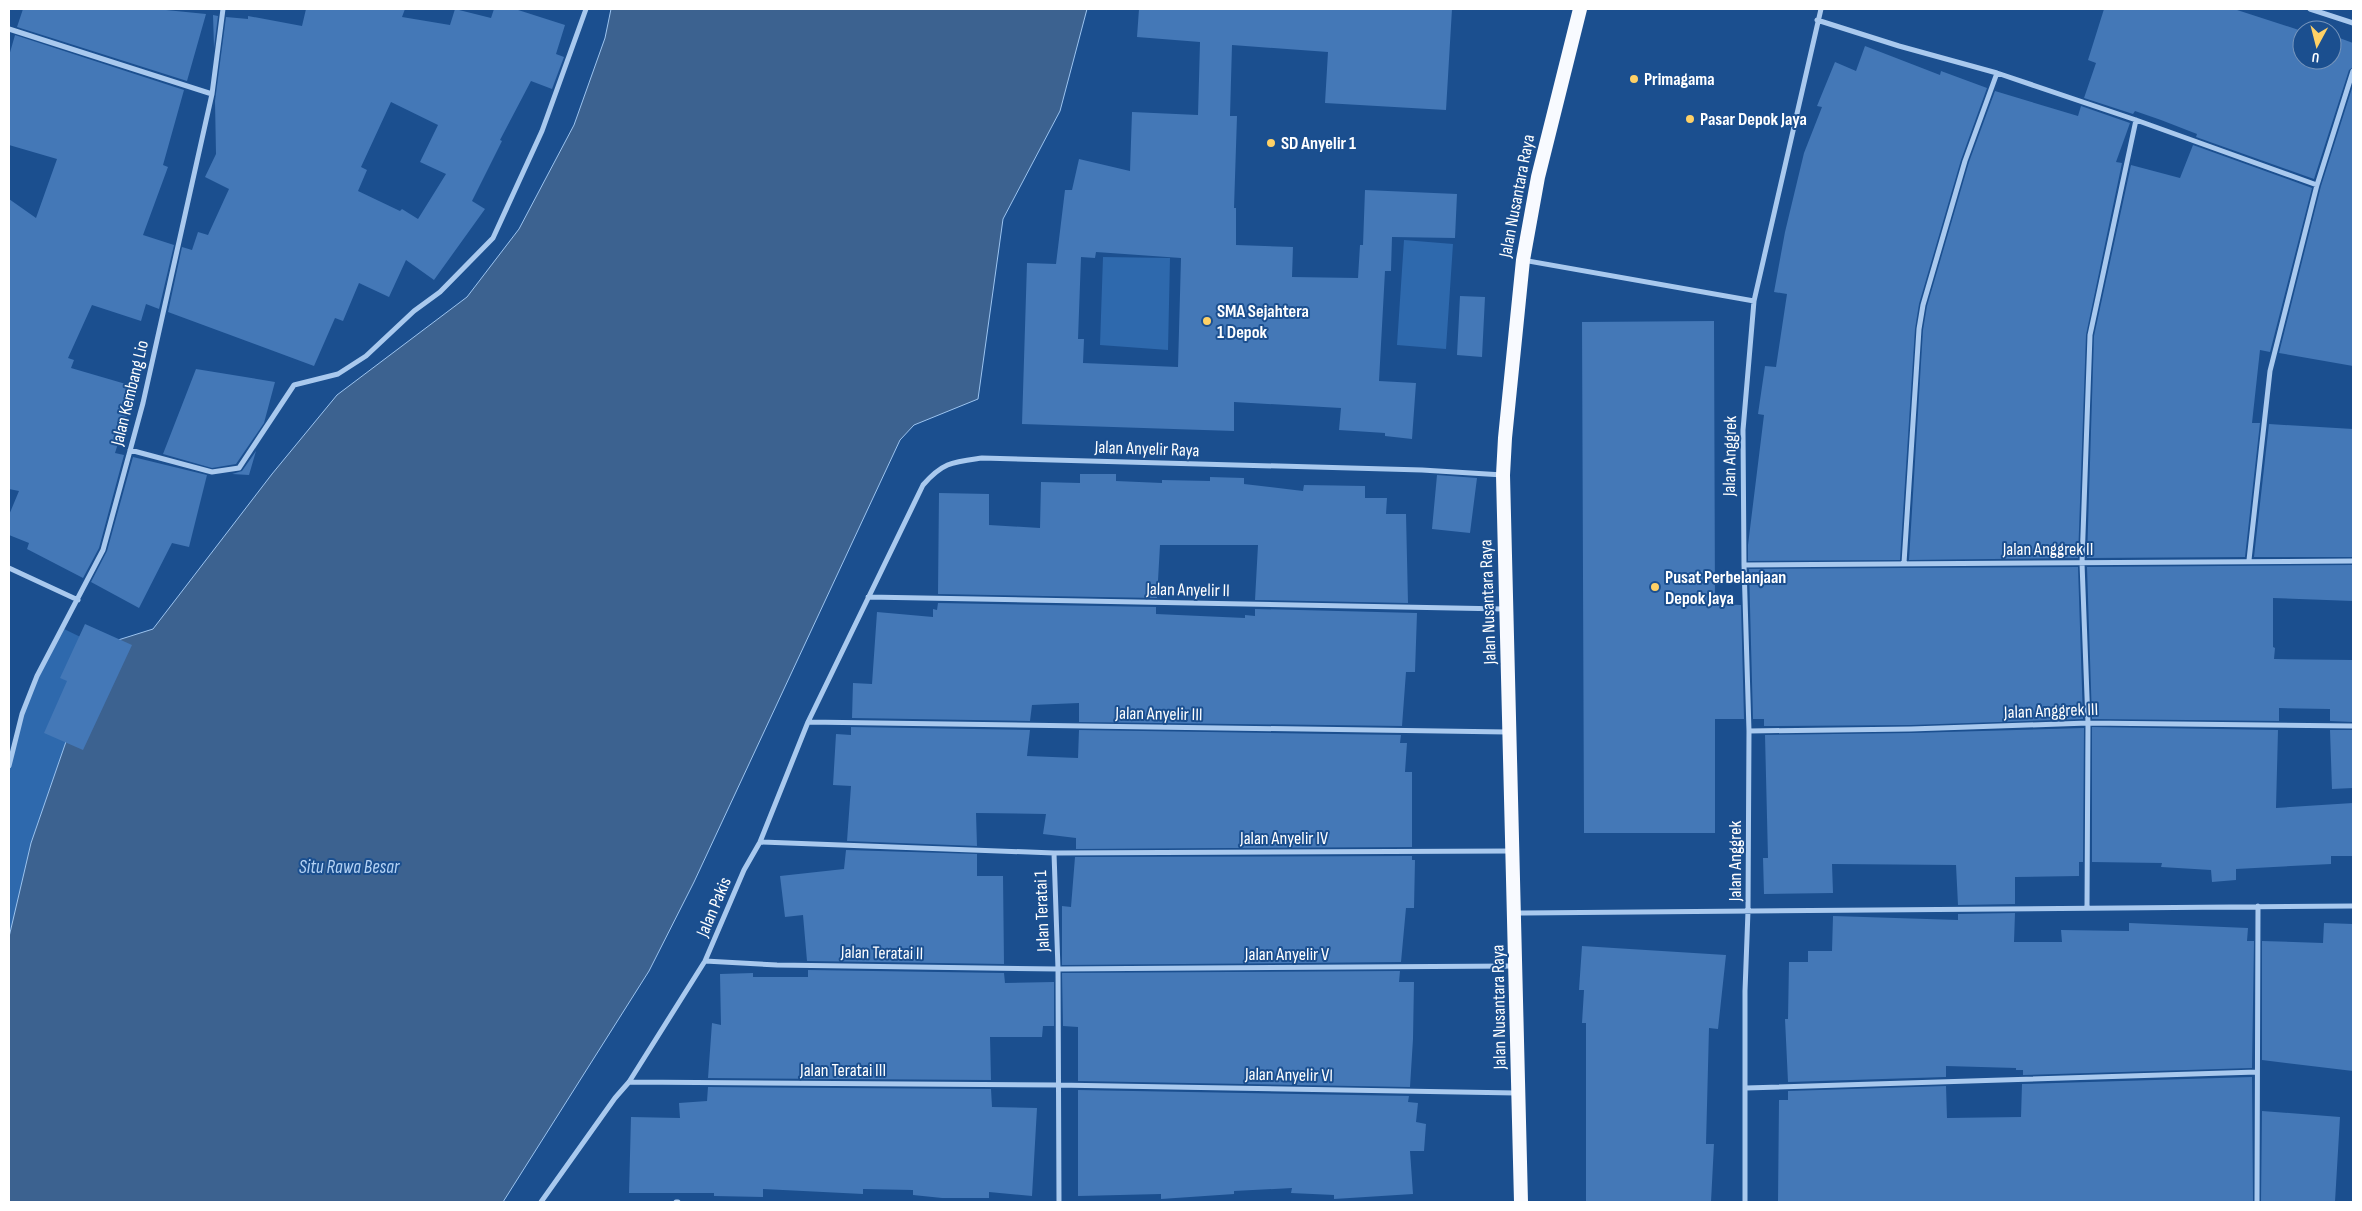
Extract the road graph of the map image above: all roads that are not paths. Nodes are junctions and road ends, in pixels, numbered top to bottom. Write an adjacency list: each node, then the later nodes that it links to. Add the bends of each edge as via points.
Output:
1 (223, 9): 11 (street, Jalan Kembang Lio)
2 (586, 9): 16 (street, via 542,131 493,238 440,292 414,311 366,356 338,374 294,385 238,468 212,472)
3 (1580, 9): 14 (highway, Jalan Nusantara Raya, via 1538,177)
4 (1821, 9): 6 (street, Jalan Anggrek)
5 (2310, 9): 7 (street)
6 (1817, 20): 10 (street); 15 (street, Jalan Anggrek)
7 (2353, 23)
8 (9, 29): 11 (street)
9 (2353, 71): 13 (street)
10 (1997, 73): 12 (street); 20 (street, via 1965,160 1923,304)
11 (212, 94): 16 (street, Jalan Kembang Lio)
12 (2136, 120): 13 (street); 21 (street, via 2090,335)
13 (2317, 185): 18 (street, via 2270,371)
14 (1523, 260): 15 (street); 17 (highway, Jalan Nusantara Raya, via 1504,438)
15 (1754, 301): 22 (street, Jalan Anggrek, via 1743,430)
16 (130, 450): 25 (street, Jalan Kembang Lio, via 103,550)
17 (1504, 476): 24 (street, Jalan Anyelir Raya, via 1422,470 982,458 957,462 940,467 923,485); 26 (highway, Jalan Nusantara Raya)
18 (2249, 560): 19 (street, Jalan Anggrek II); 21 (street, Jalan Anggrek II)
19 (2353, 561)
20 (1904, 563): 21 (street, Jalan Anggrek II); 22 (street, Jalan Anggrek II)
21 (2082, 563): 28 (street)
22 (1744, 565): 30 (street, Jalan Anggrek)
23 (9, 568): 25 (street)
24 (868, 597): 26 (street, Jalan Anyelir II); 27 (street, Jalan Pakis)
25 (78, 600): 32 (street, Jalan Kembang Lio, via 37,676 22,714)
26 (1508, 609): 31 (highway, Jalan Nusantara Raya)
27 (808, 722): 31 (street, Jalan Anyelir III); 33 (street, Jalan Pakis)
28 (2088, 723): 29 (street, Jalan Anggrek III); 30 (street, Jalan Anggrek III); 38 (street)
29 (2353, 726)
30 (1750, 731): 39 (street, Jalan Anggrek)
31 (1510, 732): 34 (highway, Jalan Nusantara Raya)
32 (9, 766)
33 (760, 842): 35 (street, Jalan Teratai 1); 41 (street, Jalan Pakis, via 744,870)
34 (1514, 851): 35 (street, Jalan Anyelir IV); 40 (highway, Jalan Nusantara Raya)
35 (1054, 853): 43 (street, Jalan Teratai 1)
36 (2258, 906): 37 (street); 38 (street); 44 (street)
37 (2353, 906)
38 (2087, 908): 39 (street)
39 (1748, 912): 40 (street); 47 (street, Jalan Anggrek)
40 (1515, 913): 42 (highway, Jalan Nusantara Raya)
41 (705, 961): 43 (street, Jalan Teratai II); 45 (street, Jalan Pakis)
42 (1517, 966): 43 (street, Jalan Anyelir V); 48 (highway, Jalan Nusantara Raya)
43 (1058, 969): 46 (street, Jalan Teratai 1)
44 (2257, 1072): 47 (street); 53 (street)
45 (629, 1082): 46 (street, Jalan Teratai III); 49 (street, Jalan Pakis)
46 (1057, 1085): 48 (street, Jalan Anyelir VI); 50 (street, Jalan Teratai 1)
47 (1746, 1088): 52 (street, Jalan Anggrek)
48 (1520, 1093): 51 (highway, Jalan Nusantara Raya)
49 (541, 1202)
50 (1059, 1202)
51 (1521, 1202)
52 (1745, 1202)
53 (2257, 1202)

